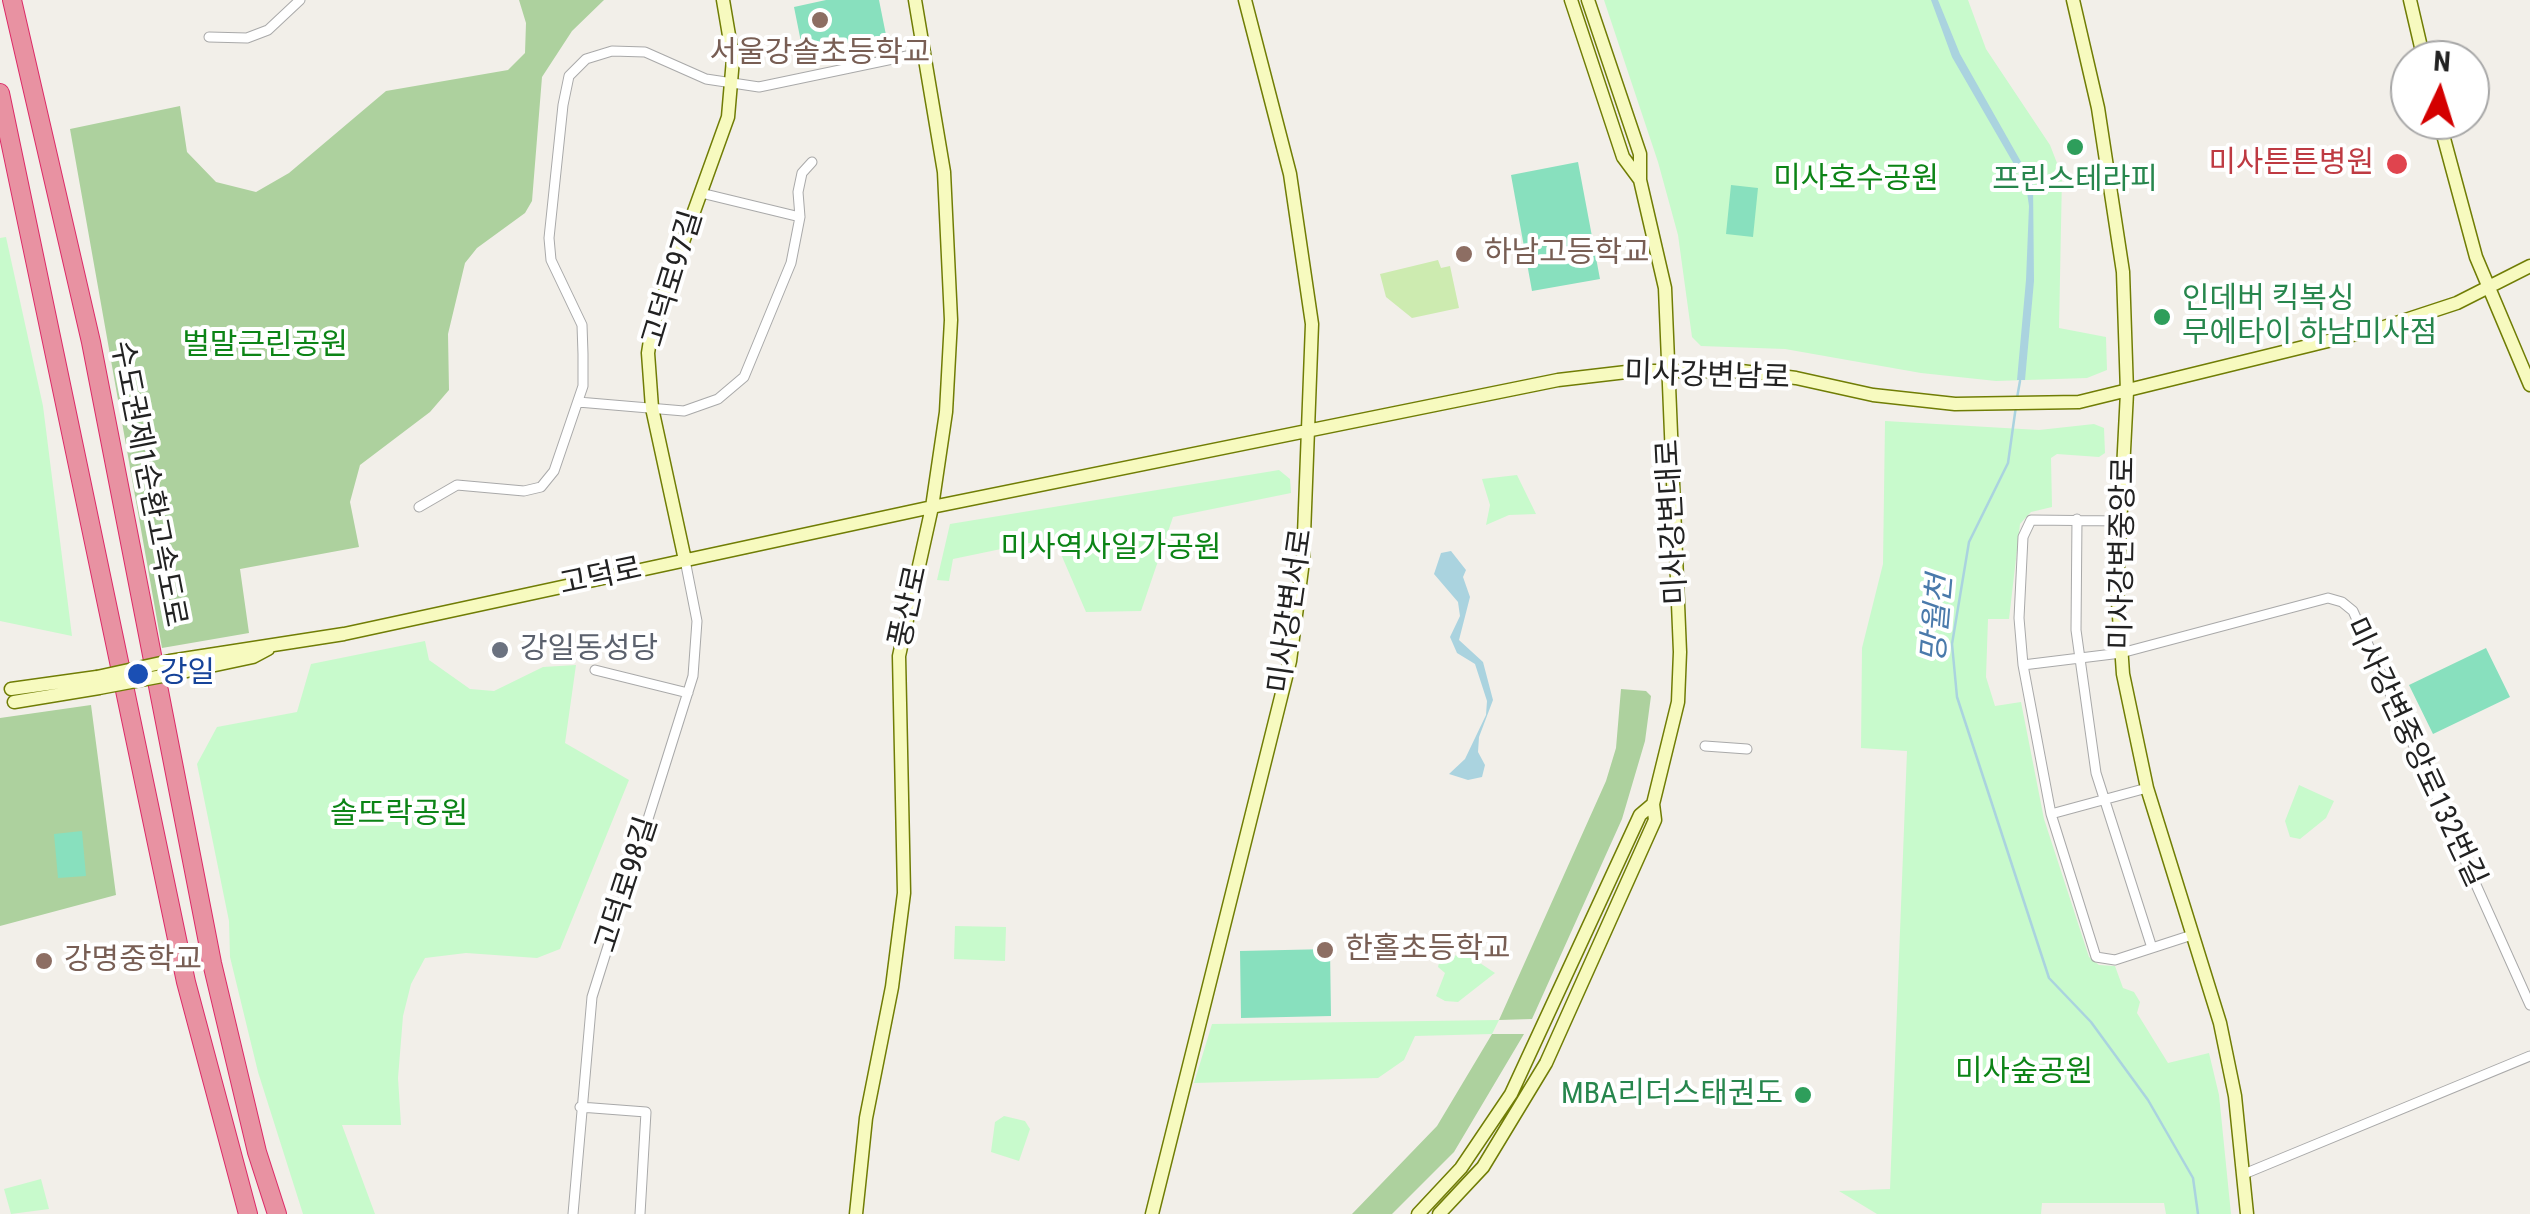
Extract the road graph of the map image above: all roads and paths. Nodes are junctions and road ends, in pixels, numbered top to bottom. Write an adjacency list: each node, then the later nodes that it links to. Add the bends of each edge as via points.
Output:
1 (12, 0): 52 (highway, 수도권제1순환고속도로, via 91,342 212,962)
2 (300, 0): 10 (street, via 268,30 247,38)
3 (723, 0): 13 (main road, 고덕로97길)
4 (915, 0): 12 (main road, 풍산로)
5 (1245, 0): 27 (main road, 미사강변서로, via 1302,241 1312,324)
6 (1571, 0): 17 (main road, 미사강변대로, via 1623,157)
7 (1588, 0): 17 (main road, 미사강변대로, via 1640,154)
8 (2073, 0): 24 (main road, 미사강변중앙로, via 2121,251)
9 (2410, 0): 11 (main road)
10 (209, 37)
11 (2419, 40)
12 (926, 52): 13 (street, via 759,87); 28 (main road, 풍산로, via 947,200 951,320)
13 (733, 82): 18 (main road, 고덕로97길); 25 (street, via 628,52 586,59 569,76 549,238 582,325)
14 (0, 93): 51 (highway, 수도권제1순환고속도로, via 186,982)
15 (2444, 140): 21 (main road)
16 (812, 162): 19 (street, via 802,173)
17 (1640, 180): 22 (main road, 미사강변대로, via 1665,288)
18 (701, 193): 19 (street); 26 (main road, 고덕로97길, via 652,328)
19 (800, 217): 26 (street, via 791,263 744,377 718,399 684,412)
20 (2530, 266): 21 (main road, 미사강변남로)
21 (2490, 288): 23 (main road); 24 (main road, 미사강변남로, via 2381,328)
22 (1667, 371): 24 (main road, 미사강변남로, via 1762,373 1873,395 1992,406 2043,406); 27 (main road, 미사강변남로, via 1558,380); 43 (main road, 미사강변대로, via 1680,679)
23 (2530, 385)
24 (2127, 392): 31 (main road, 미사강변중앙로)
25 (578, 402): 26 (street); 29 (street, via 554,472 542,487 456,485)
26 (652, 408): 32 (main road, 고덕로97길)
27 (1310, 431): 28 (main road, 미사강변남로); 56 (main road, 미사강변서로, via 1292,648)
28 (932, 507): 32 (main road, 고덕로); 55 (main road, 풍산로, via 899,656 903,906)
29 (420, 508)
30 (2077, 519): 31 (street); 34 (street); 35 (street, via 2040,517 2026,528 2019,618)
31 (2121, 522): 33 (main road, 미사강변중앙로)
32 (685, 560): 37 (street, 고덕로98길, via 697,621); 38 (main road, 고덕로, bridge, via 270,648 253,657)
33 (2121, 653): 34 (street, 미사강변중앙로132번길); 41 (main road, 미사강변중앙로); 47 (street, 미사강변중앙로132번길, via 2328,598 2353,611)
34 (2079, 658): 35 (street, 미사강변중앙로132번길); 42 (street)
35 (2023, 665): 44 (street)
36 (596, 670): 37 (street)
37 (688, 693): 49 (street, 고덕로98길, via 592,997)
38 (12, 695)
39 (1706, 746): 40 (street)
40 (1747, 748)
41 (2147, 788): 42 (street); 45 (main road, 미사강변중앙로)
42 (2102, 799): 44 (street); 46 (street)
43 (1653, 804): 57 (main road, 미사강변대로, via 1640,815 1511,1094 1461,1168); 58 (main road, 미사강변대로, via 1655,820 1530,1094 1483,1166)
44 (2051, 814): 46 (street, via 2096,957 2115,960)
45 (2192, 935): 46 (street); 50 (main road, 미사강변중앙로, via 2220,1023)
46 (2152, 948)
47 (2530, 1005)
48 (2530, 1056): 50 (street)
49 (580, 1107): 53 (street, 고덕로98길); 54 (street, via 646,1112)
50 (2244, 1174): 59 (main road, 미사강변중앙로)
51 (245, 1214)
52 (277, 1214)
53 (573, 1214)
54 (640, 1214)
55 (856, 1214)
56 (1152, 1214)
57 (1418, 1214)
58 (1438, 1214)
59 (2247, 1214)

